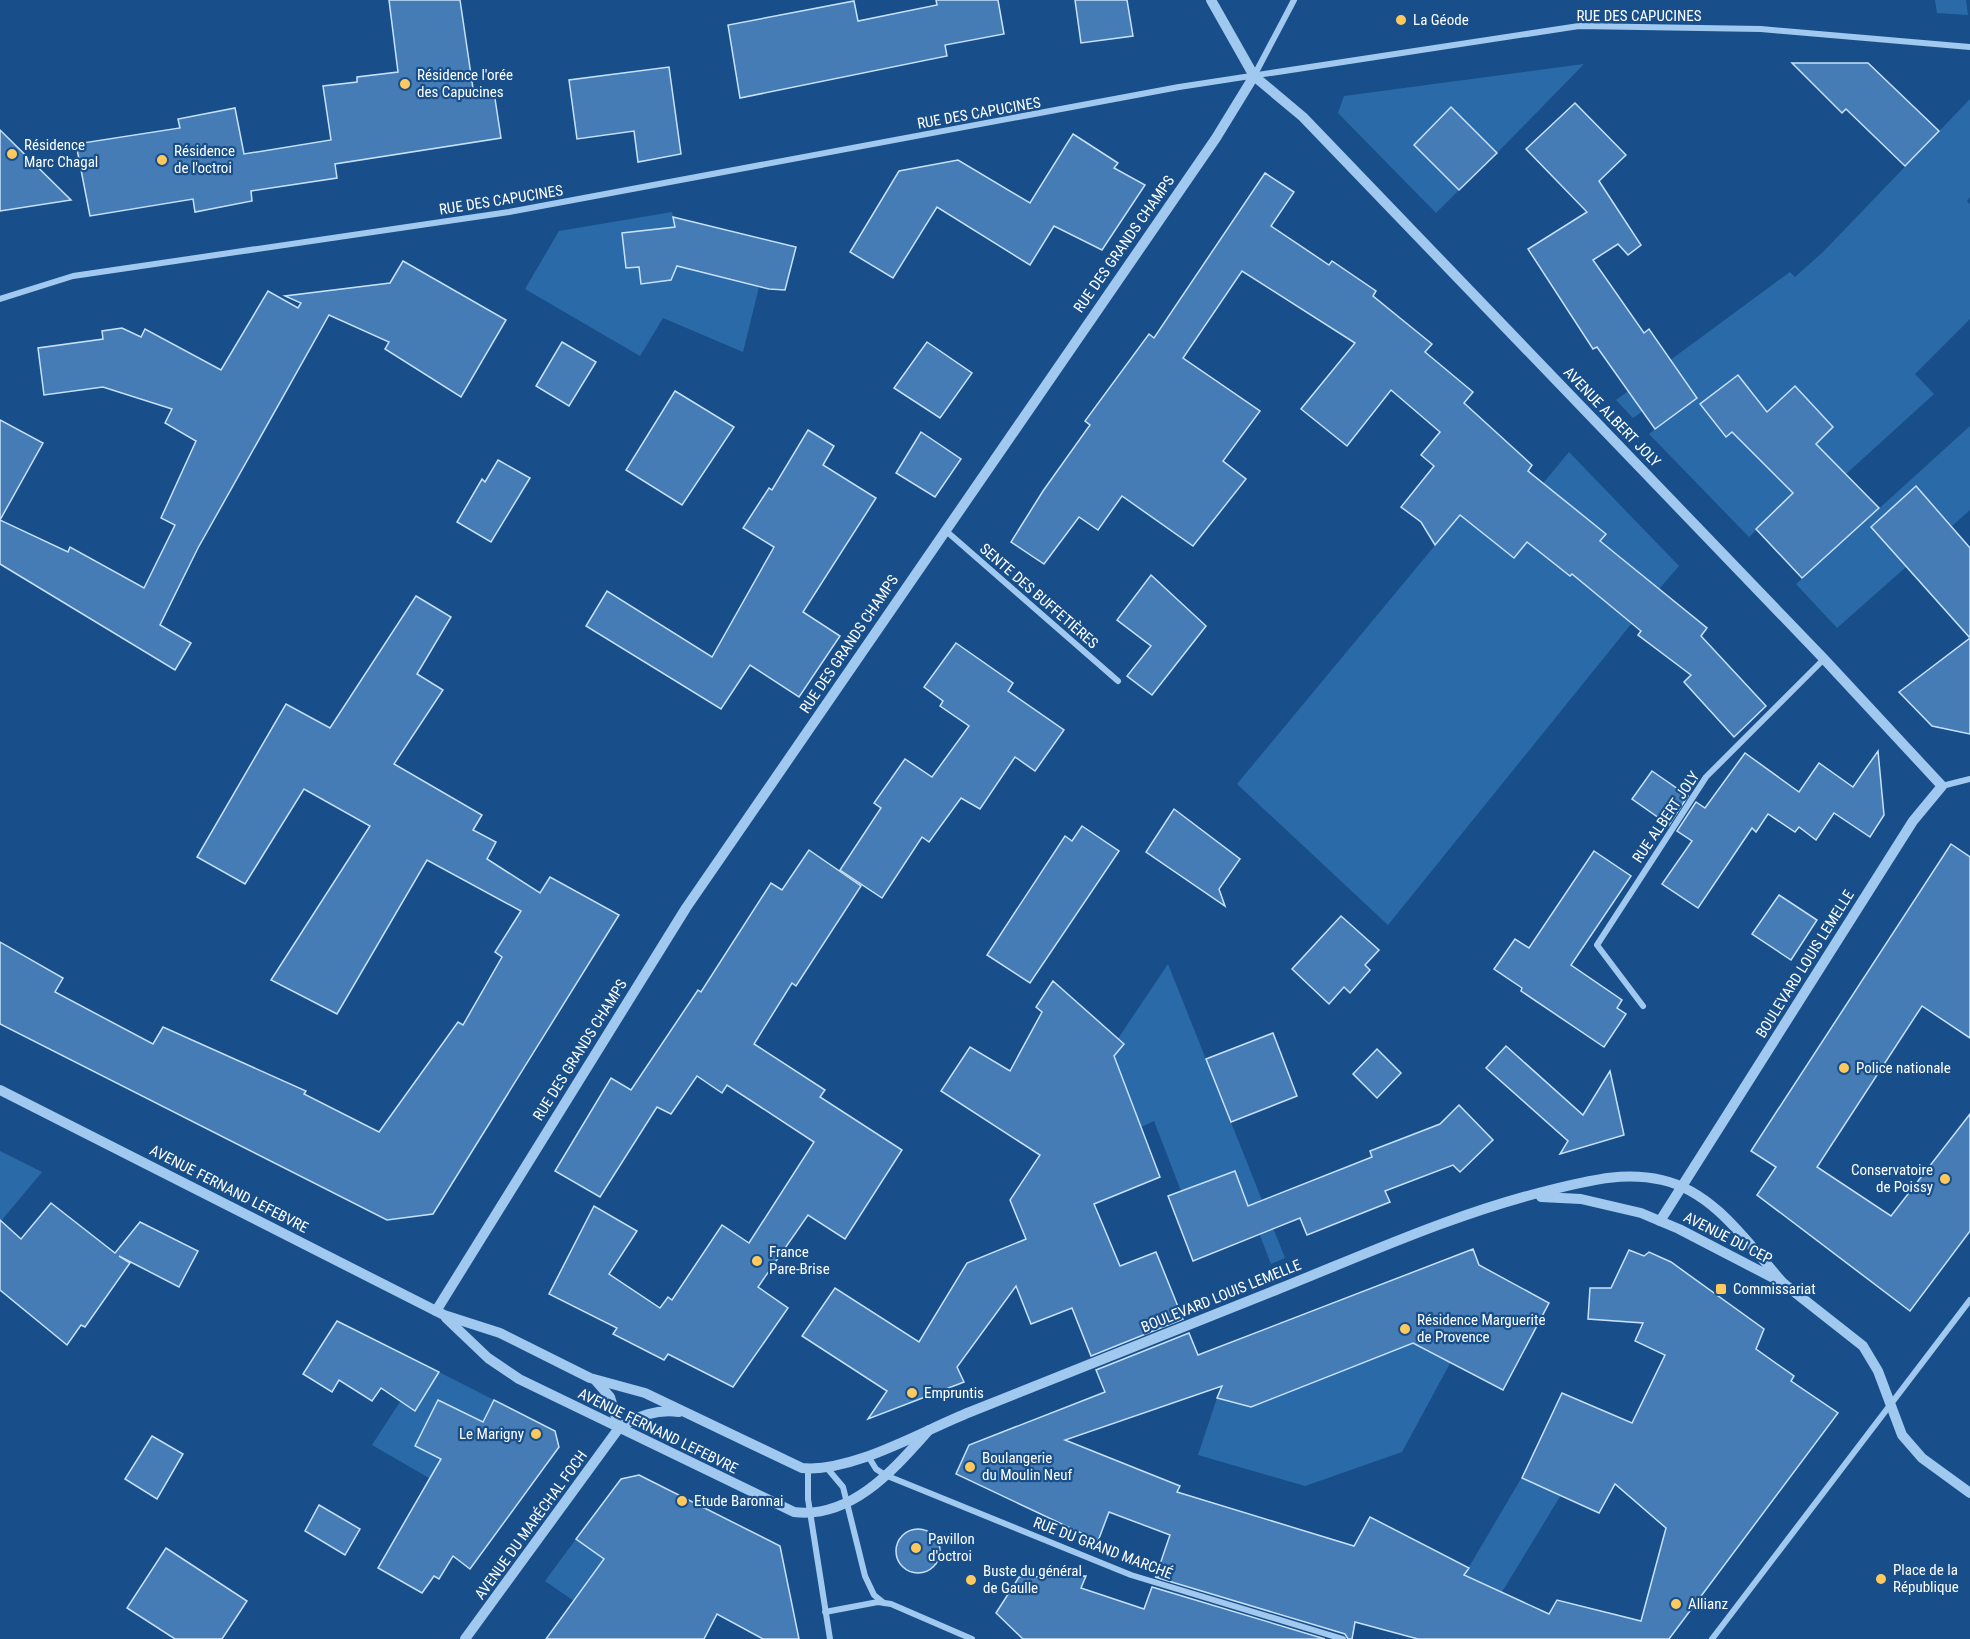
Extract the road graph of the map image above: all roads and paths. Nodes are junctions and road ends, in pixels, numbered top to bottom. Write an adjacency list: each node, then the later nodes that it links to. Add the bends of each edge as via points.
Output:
1 (1211, 0): 4 (street)
2 (1294, 0): 4 (street, RUE DES GRANDS CHAMPS)
3 (1970, 47): 4 (street, RUE DES CAPUCINES, via 1761,29 1579,26)
4 (1254, 76): 5 (street, RUE DES CAPUCINES, via 509,212 73,276); 6 (street, RUE DES GRANDS CHAMPS, via 1216,138); 7 (street, AVENUE ALBERT JOLY, via 1303,117)
5 (0, 299)
6 (945, 530): 8 (street, SENTE DES BUFFETIÈRES); 18 (street, RUE DES GRANDS CHAMPS, via 686,908)
7 (1824, 659): 10 (street, AVENUE ALBERT JOLY); 11 (street, RUE ALBERT JOLY, via 1706,777 1597,945)
8 (1118, 681)
9 (1970, 779): 10 (street)
10 (1942, 786): 13 (street, BOULEVARD LOUIS LEMELLE, via 1913,821)
11 (1643, 1006)
12 (0, 1090): 18 (street, AVENUE FERNAND LEFEBVRE)
13 (1681, 1186): 14 (street, BOULEVARD LOUIS LEMELLE, via 1652,1178 1611,1177); 15 (street, BOULEVARD LOUIS LEMELLE); 16 (street, AVENUE DU CEP, via 1716,1208)
14 (1523, 1197): 15 (street, BOULEVARD LOUIS LEMELLE, via 1602,1202); 22 (street, BOULEVARD LOUIS LEMELLE, via 1415,1235)
15 (1660, 1221): 16 (street, AVENUE DU CEP)
16 (1783, 1283): 20 (street, AVENUE DU CEP, via 1863,1346 1878,1371)
17 (1970, 1300): 20 (street)
18 (440, 1313): 19 (street, AVENUE FERNAND LEFEBVRE, via 500,1333); 23 (street, AVENUE FERNAND LEFEBVRE, via 506,1371)
19 (590, 1378): 21 (street, AVENUE FERNAND LEFEBVRE, via 645,1393); 23 (street, via 610,1397)
20 (1890, 1406): 28 (street, via 1912,1449); 37 (street)
21 (692, 1414): 23 (street, AVENUE DU MARÉCHAL FOCH, via 656,1412); 26 (street, AVENUE FERNAND LEFEBVRE)
22 (933, 1426): 24 (street, BOULEVARD LOUIS LEMELLE); 27 (street, BOULEVARD LOUIS LEMELLE)
23 (619, 1428): 30 (street, AVENUE FERNAND LEFEBVRE, via 787,1510); 33 (street, AVENUE DU MARÉCHAL FOCH)
24 (868, 1456): 25 (street, BOULEVARD LOUIS LEMELLE); 27 (street, RUE DU GRAND MARCHÉ)
25 (826, 1468): 26 (street, BOULEVARD LOUIS LEMELLE); 29 (street, via 840,1481)
26 (808, 1469): 30 (street)
27 (885, 1475): 29 (street, BOULEVARD LOUIS LEMELLE); 36 (street, RUE DU GRAND MARCHÉ, via 1131,1575)
28 (1970, 1493)
29 (847, 1503): 30 (street, BOULEVARD LOUIS LEMELLE); 31 (street, via 865,1576 874,1595)
30 (810, 1512): 32 (street)
31 (884, 1603): 32 (street); 35 (street, via 912,1611)
32 (825, 1612): 34 (street)
33 (465, 1639)
34 (830, 1639)
35 (972, 1639)
36 (1343, 1639)
37 (1712, 1639)

